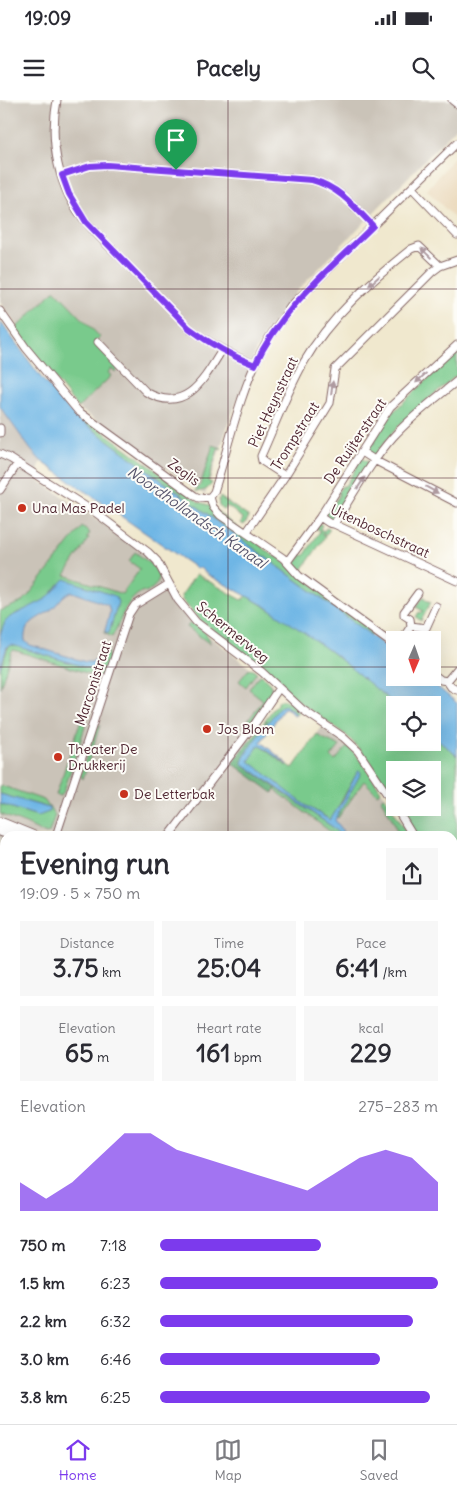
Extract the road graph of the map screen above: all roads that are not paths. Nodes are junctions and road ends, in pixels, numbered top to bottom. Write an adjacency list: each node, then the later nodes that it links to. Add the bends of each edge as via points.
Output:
1 (57, 100): 5 (street, via 54,129)
2 (452, 100): 3 (street)
3 (457, 104)
4 (457, 144): 6 (street)
5 (62, 175): 7 (street, via 90,166 107,165 312,180 341,194); 14 (street, via 86,222 189,328)
6 (412, 188): 7 (street); 8 (street)
7 (373, 226): 15 (street, via 292,306)
8 (457, 235)
9 (457, 260): 10 (street, Trompstraat)
10 (440, 266): 23 (street, Trompstraat, one-way to 10, via 330,402 336,369); 23 (street, Piet Heynstraat, one-way to 23, via 419,246 411,250 336,319 304,362 261,456 262,461)
11 (0, 310): 25 (street, Zeglis, via 26,348 78,411 195,496)
12 (98, 342): 14 (street, via 146,392 165,399 181,397 195,389)
13 (457, 345): 19 (street, De Ruijterstraat, one-way to 19, via 390,408)
14 (222, 350): 15 (street)
15 (255, 365): 25 (street)
16 (457, 381): 21 (street, via 393,437)
17 (0, 428): 18 (street)
18 (0, 433)
19 (362, 452): 21 (street); 27 (street, De Ruijterstraat)
20 (0, 454): 22 (street, Schermerweg)
21 (376, 461): 26 (street, one-way to 26); 28 (street, one-way to 21)
22 (18, 463): 24 (street); 32 (street, Schermerweg, via 137,542 157,561)
23 (285, 476): 29 (street, Trompstraat)
24 (0, 490)
25 (210, 497): 29 (street, Zeglis, via 216,512)
26 (457, 503)
27 (320, 517): 28 (street, Uitenboschstraat); 30 (street, De Ruijterstraat)
28 (334, 524): 31 (street, Uitenboschstraat)
29 (246, 533): 30 (street, Zeglis)
30 (287, 562): 37 (street, Zeglis, via 299,576)
31 (457, 581)
32 (168, 584): 41 (street, Schermerweg, via 196,622); 47 (street, Marconistraat, via 135,605 129,614)
33 (418, 593): 35 (street, via 404,612)
34 (436, 606): 35 (street, via 426,628)
35 (412, 626): 36 (street)
36 (408, 631)
37 (386, 639)
38 (457, 668): 40 (street)
39 (441, 680): 40 (street)
40 (447, 681): 42 (street)
41 (279, 688): 43 (street, Schermerweg, via 358,751); 48 (street)
42 (457, 690)
43 (386, 792)
44 (401, 816): 49 (street, Schermerweg)
45 (0, 822): 46 (street)
46 (22, 831)
47 (58, 831)
48 (173, 831)
49 (410, 831)

